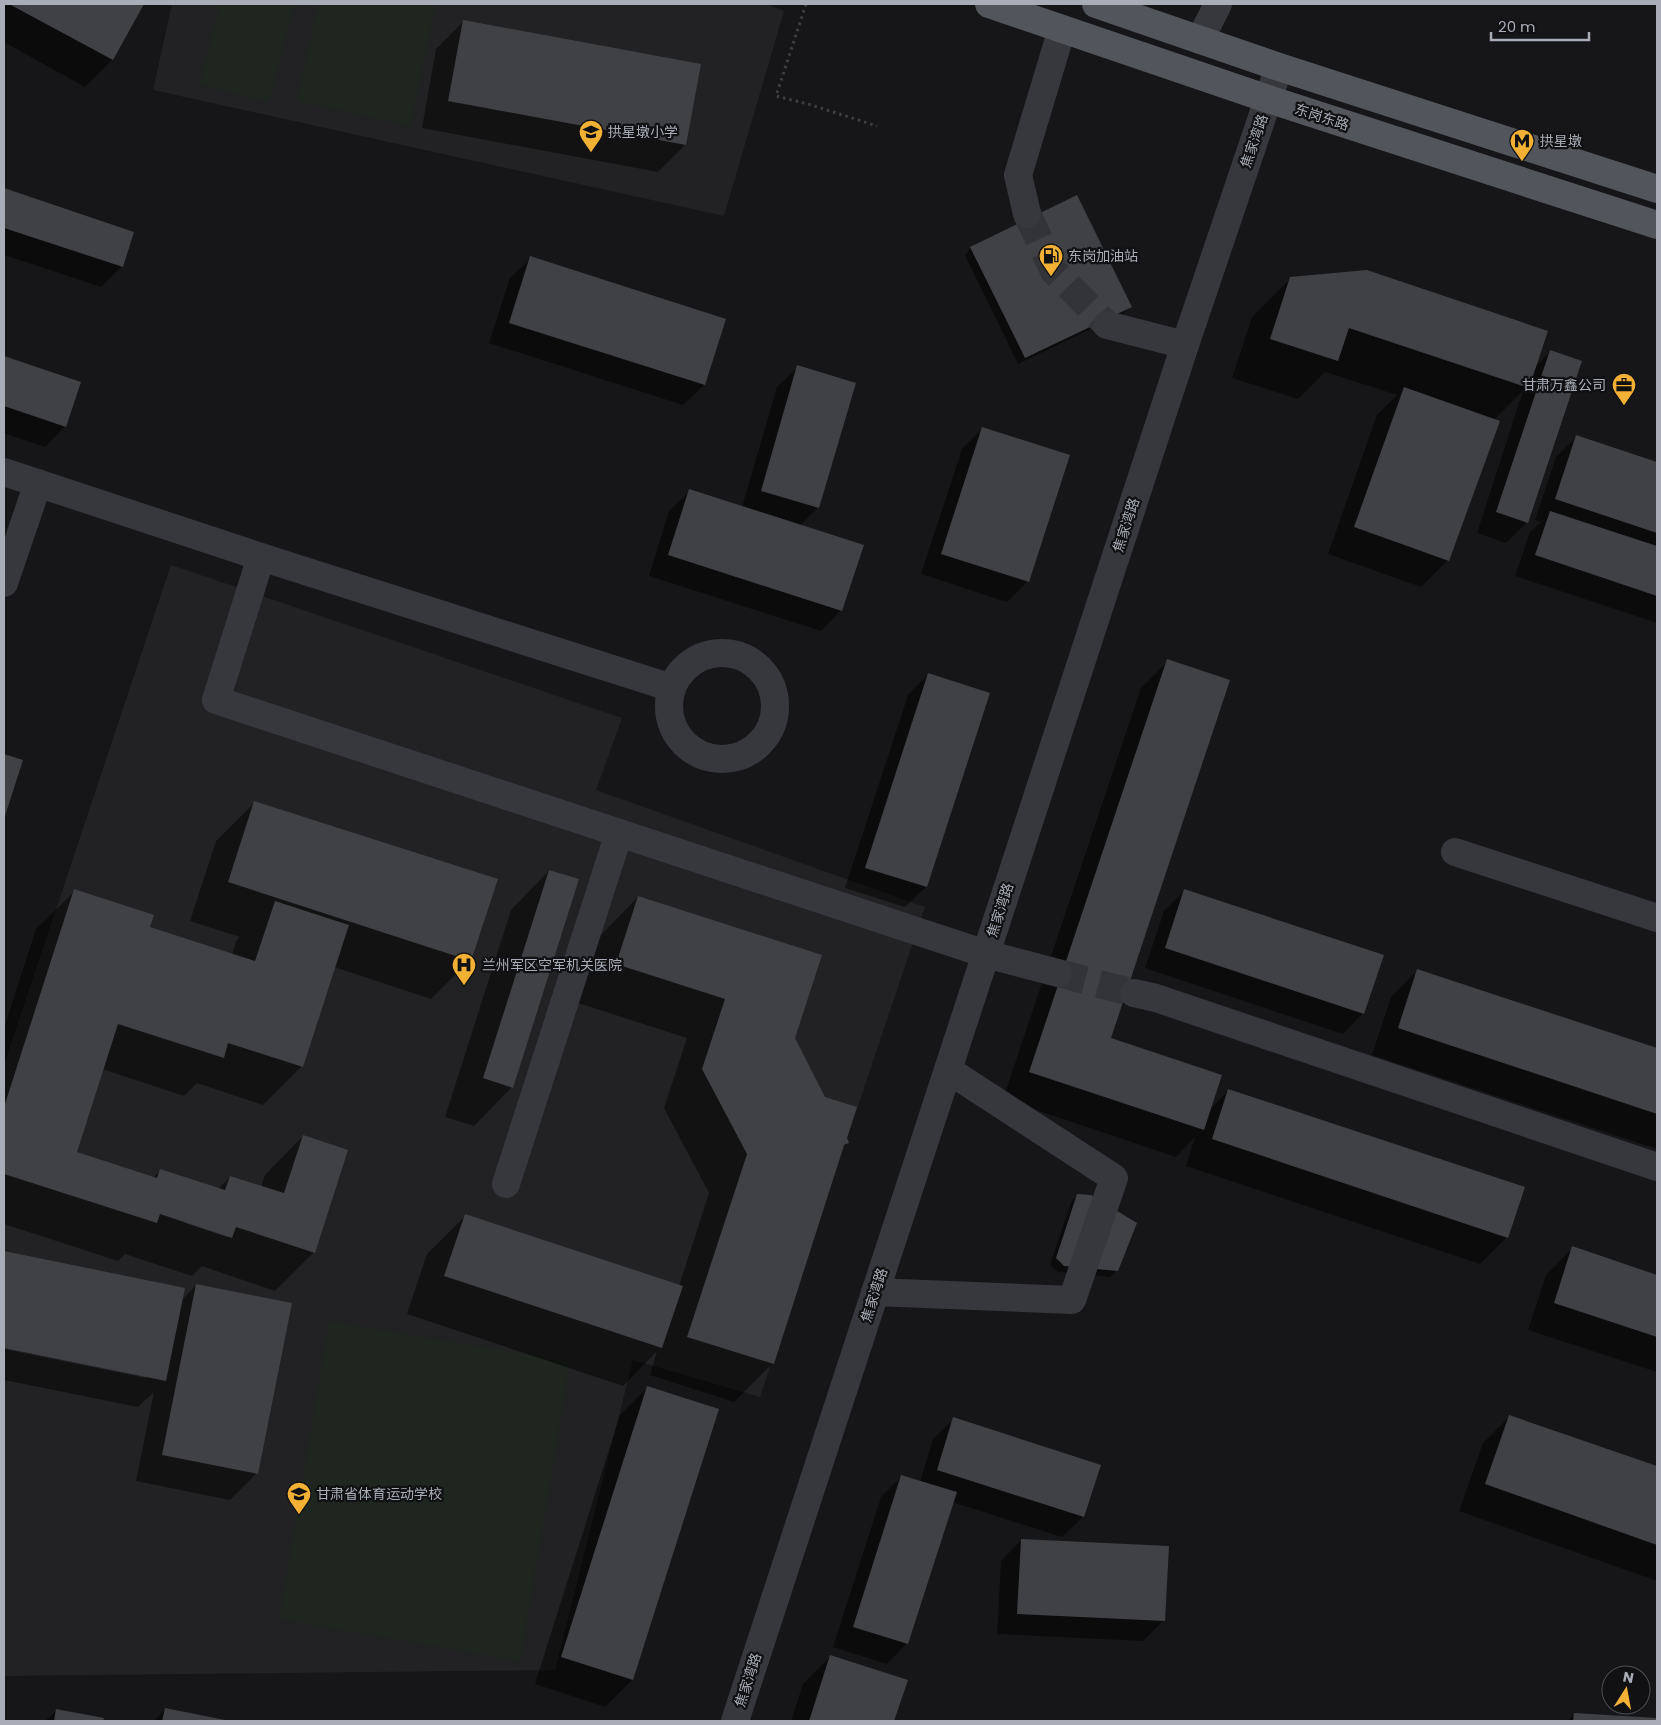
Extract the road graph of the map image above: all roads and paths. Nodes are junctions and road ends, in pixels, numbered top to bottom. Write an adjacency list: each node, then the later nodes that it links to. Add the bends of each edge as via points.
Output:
1 (806, 4): 9 (path, via 776,96)
2 (989, 4): 5 (main road, 东岗东路)
3 (1096, 4): 6 (main road)
4 (1218, 4): 6 (street)
5 (1062, 29): 8 (main road, 东岗东路); 11 (street, via 1018,175)
6 (1200, 40): 7 (main road)
7 (1279, 66): 8 (street, 焦家湾路); 10 (main road)
8 (1268, 99): 12 (main road, 东岗东路); 14 (street, 焦家湾路)
9 (877, 126)
10 (1657, 189)
11 (1027, 214)
12 (1657, 225)
13 (1107, 325): 14 (street)
14 (1185, 345): 23 (street, 焦家湾路)
15 (4, 472): 16 (street)
16 (38, 483): 17 (street); 18 (street)
17 (261, 557): 19 (street); 20 (street, via 216,700)
18 (4, 583)
19 (672, 688)
20 (619, 833): 23 (street); 28 (street)
21 (1454, 852): 22 (street)
22 (1657, 918)
23 (986, 954): 24 (street); 26 (street, 焦家湾路)
24 (1058, 973)
25 (1134, 992): 27 (street)
26 (948, 1070): 29 (street, 焦家湾路); 29 (street, via 1114,1178 1072,1300)
27 (1657, 1167)
28 (506, 1184)
29 (875, 1292): 30 (street, 焦家湾路)
30 (735, 1721)

